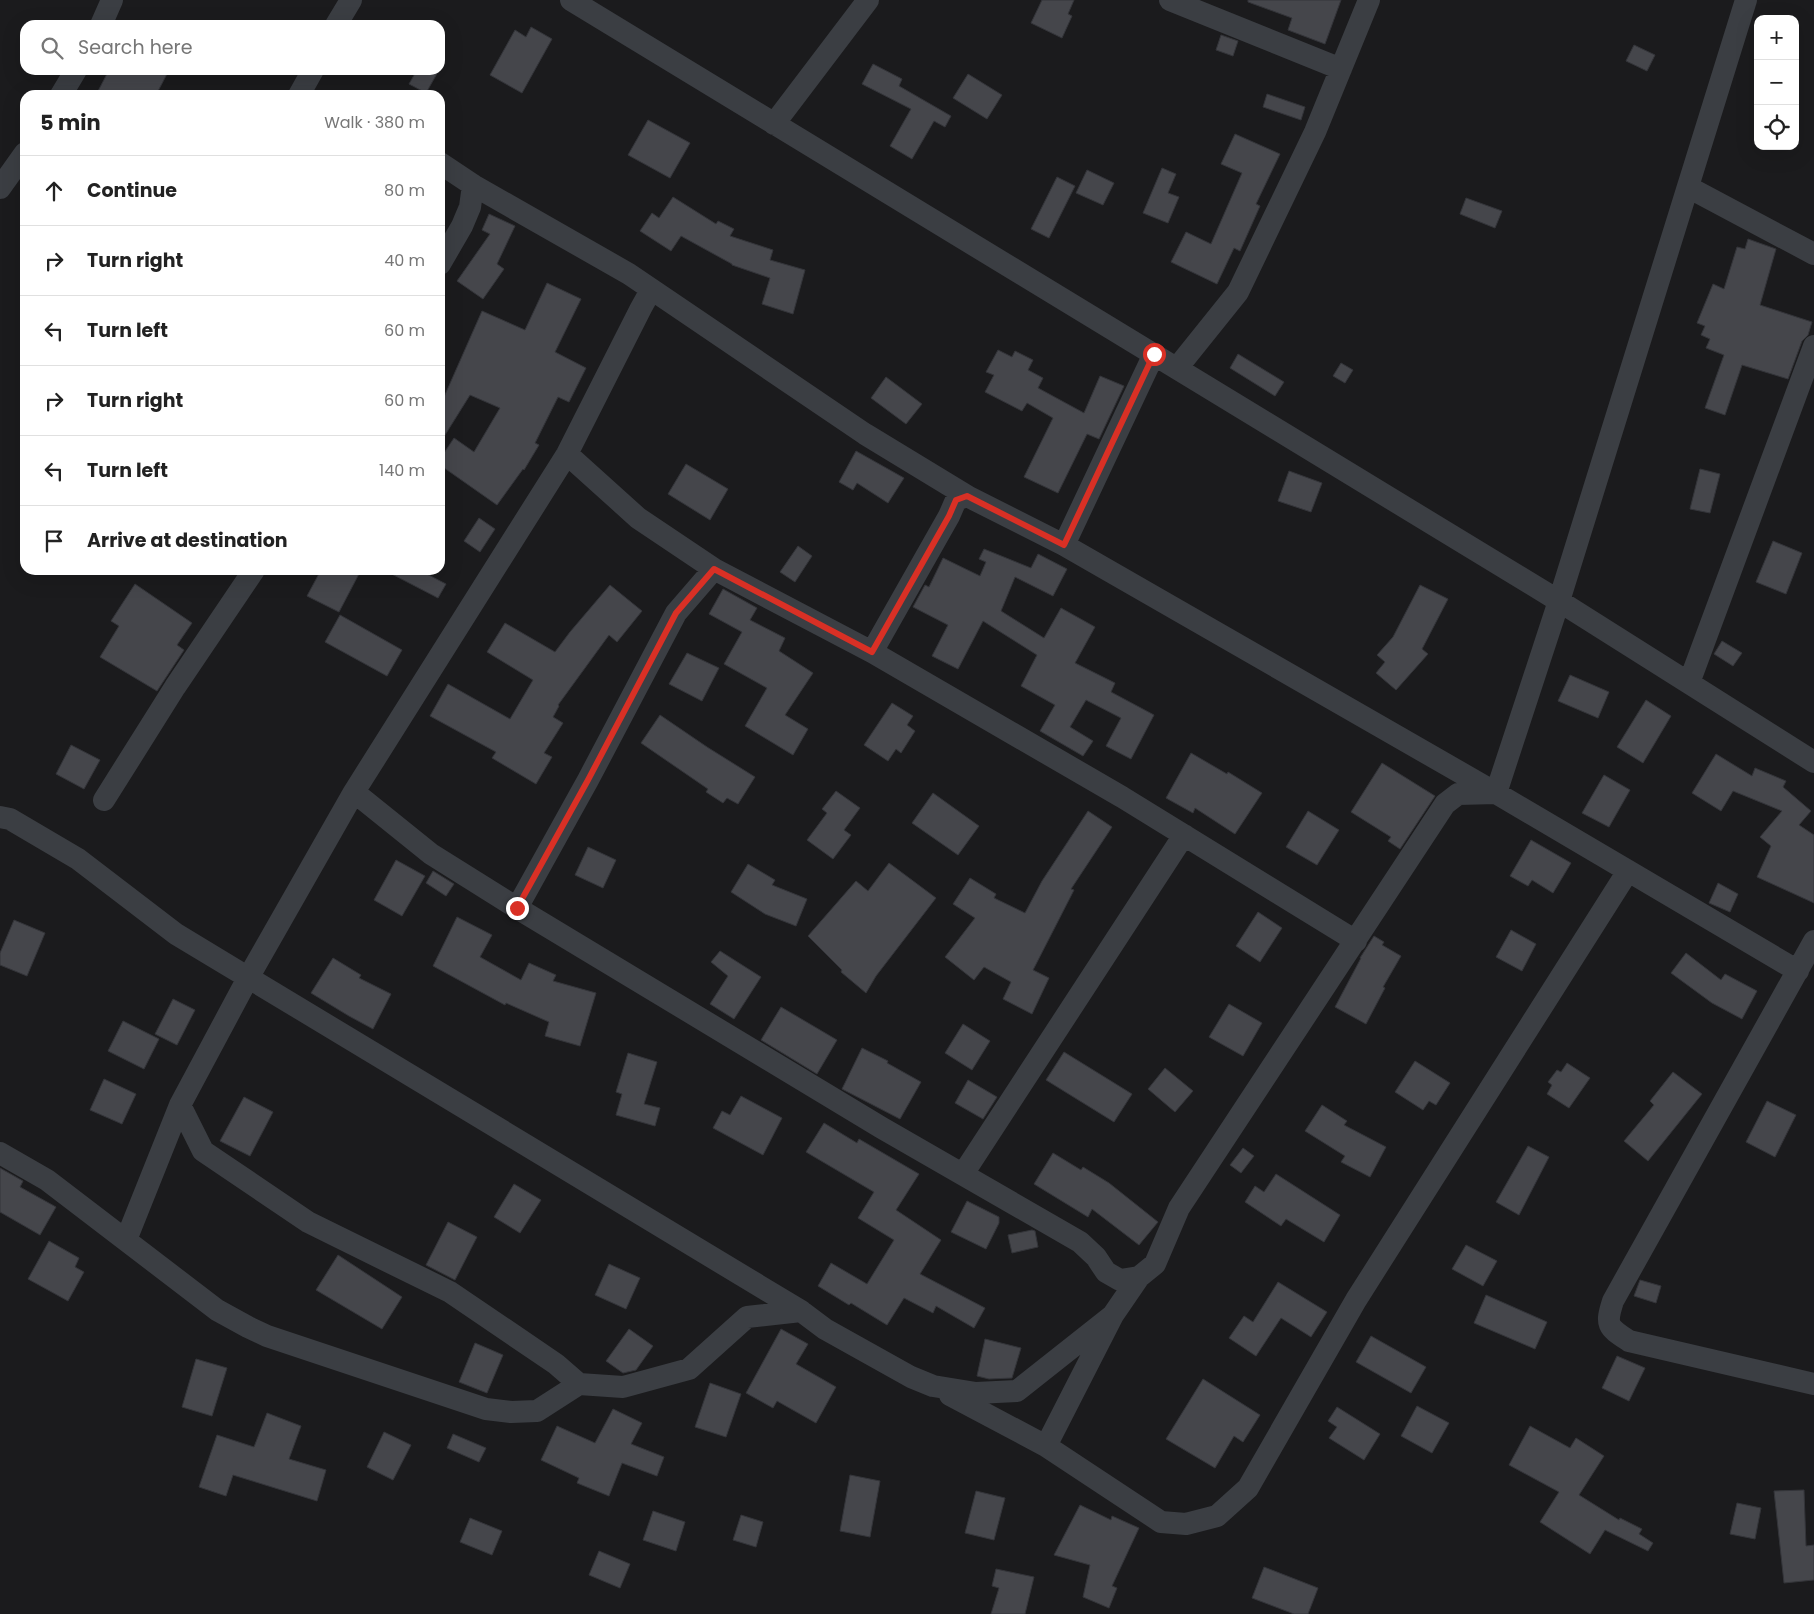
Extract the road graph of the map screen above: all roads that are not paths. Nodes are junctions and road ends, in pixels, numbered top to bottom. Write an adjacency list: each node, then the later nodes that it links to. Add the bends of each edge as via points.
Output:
1 (112, 0): 8 (street)
2 (351, 0): 9 (street)
3 (571, 0): 15 (street)
4 (868, 0): 15 (street)
5 (1170, 0): 10 (street)
6 (1369, 0): 10 (street)
7 (1746, 0): 19 (street)
8 (103, 20)
9 (339, 20)
10 (1341, 69): 26 (street, via 1315,132 1238,292)
11 (73, 75): 13 (street)
12 (311, 75): 14 (street)
13 (64, 90)
14 (306, 90)
15 (774, 124): 25 (street)
16 (20, 160): 20 (street)
17 (445, 165): 18 (street)
18 (473, 185): 22 (street, via 470,207); 23 (street, via 629,274)
19 (1688, 187): 21 (street); 32 (street)
20 (0, 188)
21 (1814, 254)
22 (445, 255)
23 (651, 290): 27 (street); 28 (street, via 865,434)
24 (1814, 346): 34 (street)
25 (1154, 354): 26 (street); 29 (street)
26 (1177, 368): 32 (street)
27 (567, 454): 30 (street, via 638,518); 36 (street)
28 (967, 496): 29 (street); 33 (street, via 956,500)
29 (1064, 545): 37 (street)
30 (714, 569): 33 (street); 42 (street, via 676,613)
31 (251, 575): 38 (street)
32 (1559, 601): 34 (street); 37 (street)
33 (872, 652): 40 (street)
34 (1689, 683): 35 (street)
35 (1814, 762)
36 (354, 792): 42 (street, via 431,854); 46 (street)
37 (1496, 794): 41 (street); 43 (street, via 1458,794 1446,804)
38 (104, 800)
39 (0, 817): 46 (street, via 10,819 78,859 176,934)
40 (1184, 835): 43 (street); 49 (street)
41 (1628, 871): 45 (street); 57 (street, via 1356,1300 1248,1488 1217,1516 1186,1524 1162,1522)
42 (517, 908): 49 (street)
43 (1356, 941): 51 (street, via 1179,1208 1155,1264)
44 (1814, 941): 45 (street)
45 (1798, 971): 55 (street, via 1613,1301 1608,1317 1612,1330 1629,1341)
46 (248, 978): 47 (street); 52 (street)
47 (180, 1105): 50 (street); 54 (street, via 203,1151 308,1222 450,1292 556,1364)
48 (0, 1153): 50 (street, via 47,1180)
49 (963, 1174): 51 (street, via 1080,1242 1106,1272 1120,1280)
50 (126, 1240): 54 (street, via 217,1310 267,1336 486,1409 536,1411)
51 (1140, 1277): 53 (street)
52 (801, 1311): 54 (street, via 746,1317 689,1368 623,1387); 56 (street, via 911,1377)
53 (1113, 1315): 56 (street, via 1017,1391 976,1393); 57 (street)
54 (579, 1384)
55 (1814, 1384)
56 (933, 1386): 57 (street)
57 (1046, 1446)

